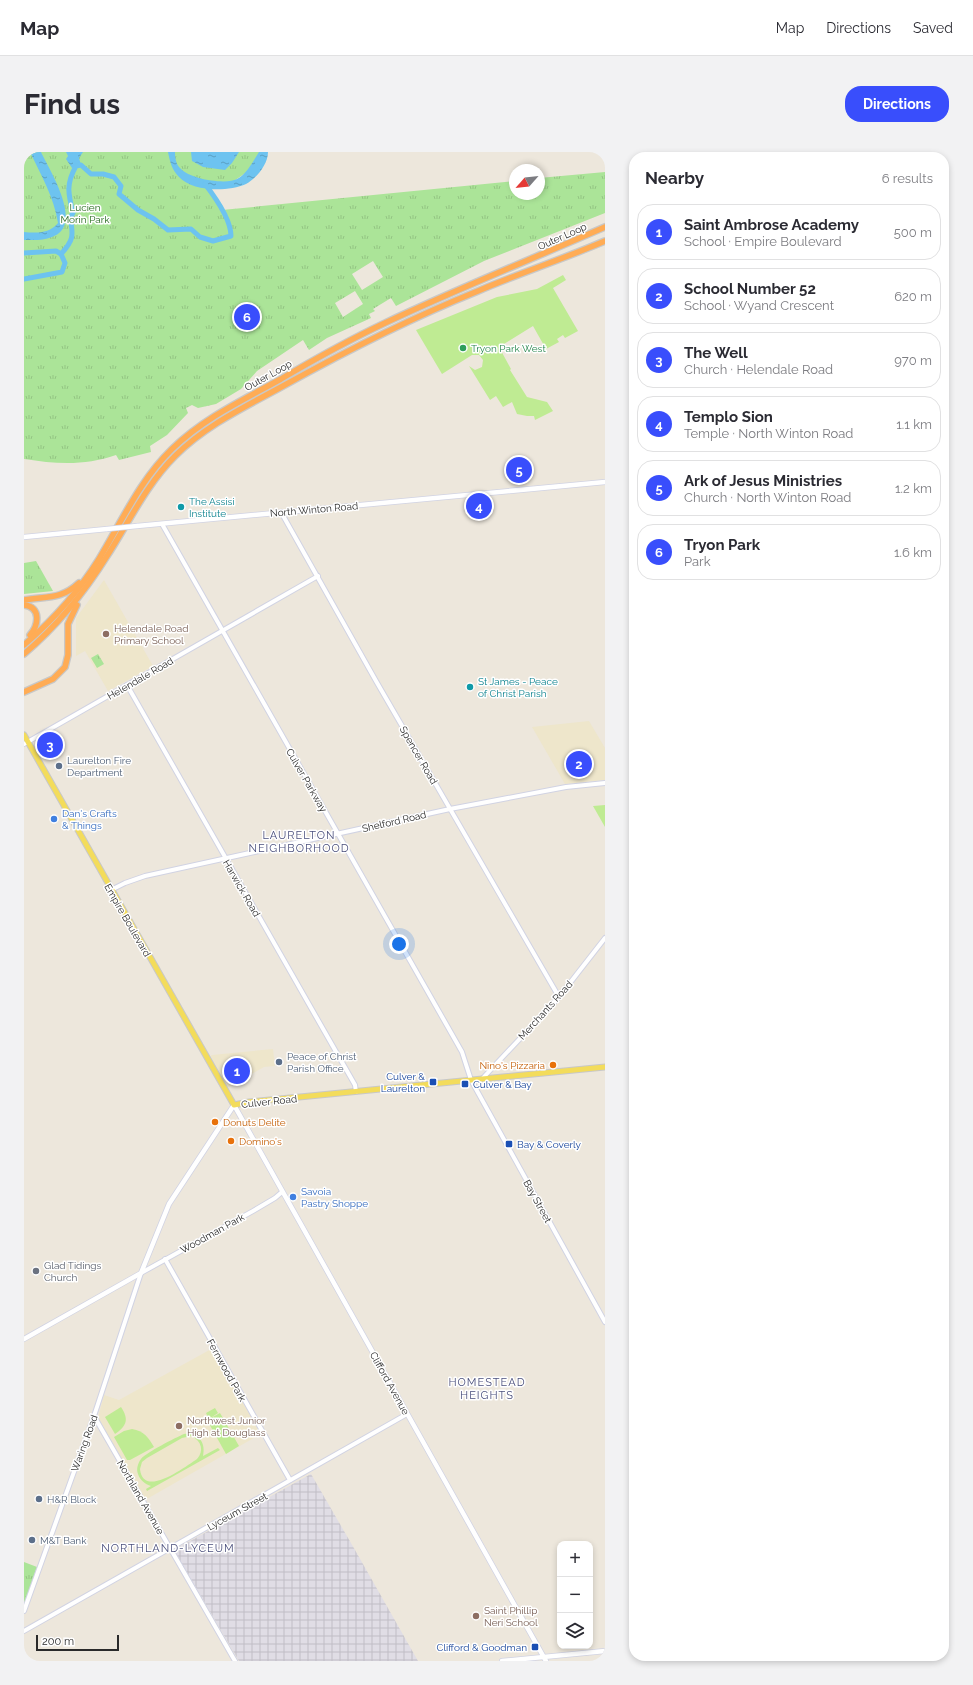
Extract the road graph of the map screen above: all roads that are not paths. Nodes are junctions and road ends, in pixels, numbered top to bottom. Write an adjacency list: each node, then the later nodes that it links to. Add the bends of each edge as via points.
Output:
1 (605, 226): 7 (highway, Outer Loop, via 384,324 339,346 208,420 176,445 152,471)
2 (605, 242): 8 (highway, Outer Loop, via 481,289 389,330 331,359 213,426 185,447 158,475)
3 (605, 482): 4 (main road, North Winton Road)
4 (281, 512): 5 (main road, North Winton Road); 9 (street, Spencer Road)
5 (162, 524): 6 (main road, North Winton Road, bridge); 12 (street, Culver Parkway)
6 (24, 537)
7 (97, 561): 10 (highway, via 81,581 66,593); 13 (highway, Outer Loop, via 64,605)
8 (99, 569): 14 (highway, Outer Loop, via 66,614); 16 (highway, via 71,615 65,667 55,678)
9 (318, 576): 12 (street, Helendale Road); 20 (street, Spencer Road)
10 (24, 600)
11 (24, 605): 13 (highway, via 34,609 37,618 34,630)
12 (222, 630): 15 (street, Helendale Road); 21 (street, Culver Parkway)
13 (24, 644)
14 (24, 654)
15 (126, 685): 18 (street, Helendale Road); 22 (street, Harwick Road)
16 (24, 692)
17 (24, 735): 18 (main road, Empire Boulevard)
18 (26, 743): 23 (main road, Empire Boulevard)
19 (605, 782): 20 (street, Shelford Road)
20 (450, 809): 21 (street, Shelford Road); 25 (street, Spencer Road)
21 (338, 834): 22 (street, Shelford Road); 28 (street, Culver Parkway, via 462,1052)
22 (225, 858): 23 (street, Shelford Road, via 138,878); 29 (street, Harwick Road, via 355,1086)
23 (111, 890): 30 (main road, Empire Boulevard)
24 (605, 938): 25 (street, Merchants Road)
25 (559, 997): 27 (street, Merchants Road)
26 (605, 1067): 27 (main road, Culver Road)
27 (482, 1078): 28 (main road, Culver Road)
28 (471, 1080): 29 (main road, Culver Road); 34 (street, Bay Street)
29 (356, 1092): 30 (main road, Culver Road)
30 (234, 1105): 31 (main road, Clifford Avenue); 33 (main road, Culver Road, via 169,1204)
31 (282, 1192): 32 (street, Woodman Park); 36 (main road, Clifford Avenue)
32 (165, 1259): 33 (street, Woodman Park); 38 (street, Fernwood Park)
33 (141, 1273): 35 (main road); 37 (street, Waring Road)
34 (605, 1322)
35 (24, 1338)
36 (407, 1414): 38 (street, Lyceum Street); 43 (main road, Clifford Avenue)
37 (94, 1416): 39 (street, Northland Avenue); 40 (street, Waring Road)
38 (290, 1480): 39 (street, Lyceum Street)
39 (170, 1548): 41 (street, Lyceum Street); 44 (street, Northland Avenue)
40 (24, 1611)
41 (24, 1631)
42 (605, 1650): 43 (main road)
43 (545, 1659): 45 (main road)
44 (235, 1661)
45 (502, 1661)

